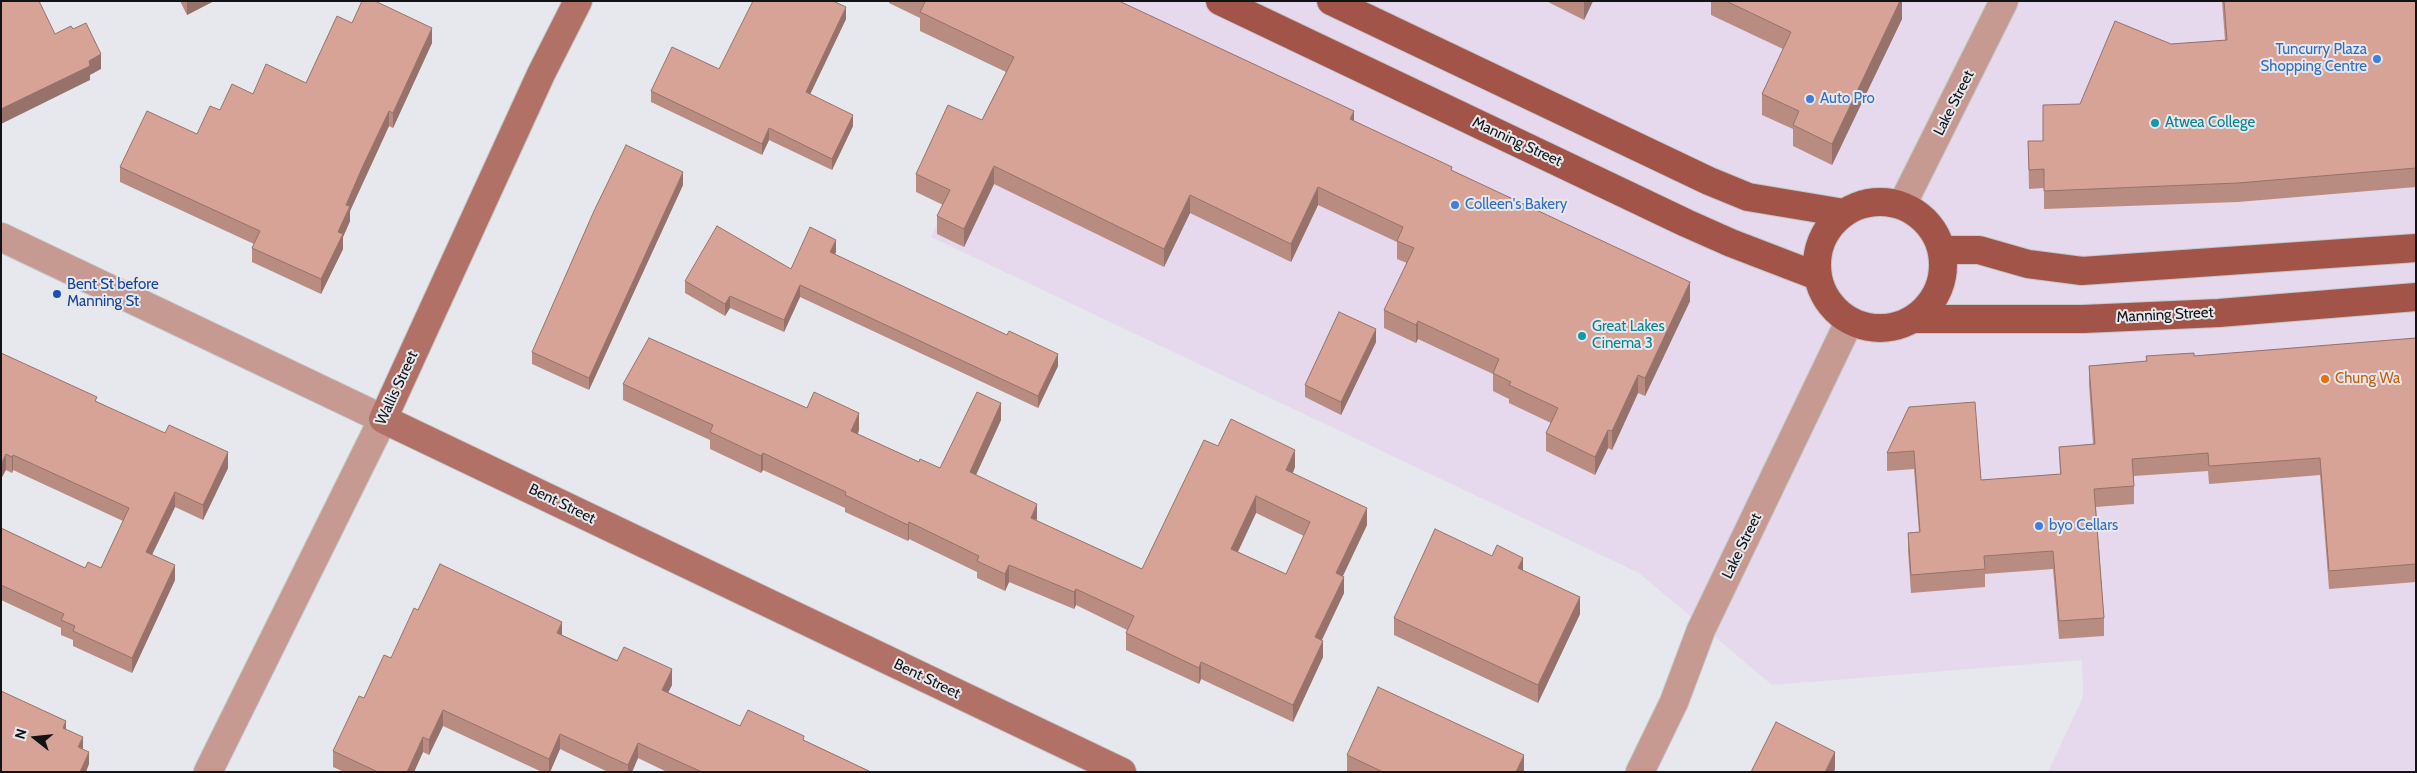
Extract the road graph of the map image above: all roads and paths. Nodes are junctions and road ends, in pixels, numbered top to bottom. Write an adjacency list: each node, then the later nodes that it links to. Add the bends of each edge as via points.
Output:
1 (578, 1): 14 (street, Wallis Street, via 541,74)
2 (1220, 1): 10 (main road, Manning Street, via 1686,223)
3 (1331, 1): 6 (main road, via 1708,181 1748,197)
4 (2004, 1): 5 (street, Lake Street)
5 (1902, 205): 6 (main road, via 1872,201); 9 (main road, via 1929,224)
6 (1844, 213): 10 (main road, via 1830,225 1821,240 1816,258)
7 (1, 237): 14 (street, Bent Street)
8 (2416, 248): 9 (main road, via 2082,271 2028,264 1979,250)
9 (1942, 250): 12 (main road, via 1943,272 1938,291)
10 (1817, 276): 13 (main road, via 1828,302)
11 (2416, 297): 12 (main road, Manning Street, via 2093,319)
12 (1913, 319): 13 (main road, via 1898,326 1881,328)
13 (1849, 322): 17 (street, Lake Street, via 1702,630 1674,702)
14 (383, 419): 15 (street, Wallis Street); 16 (street, Bent Street)
15 (208, 772)
16 (1122, 772)
17 (1640, 772)

